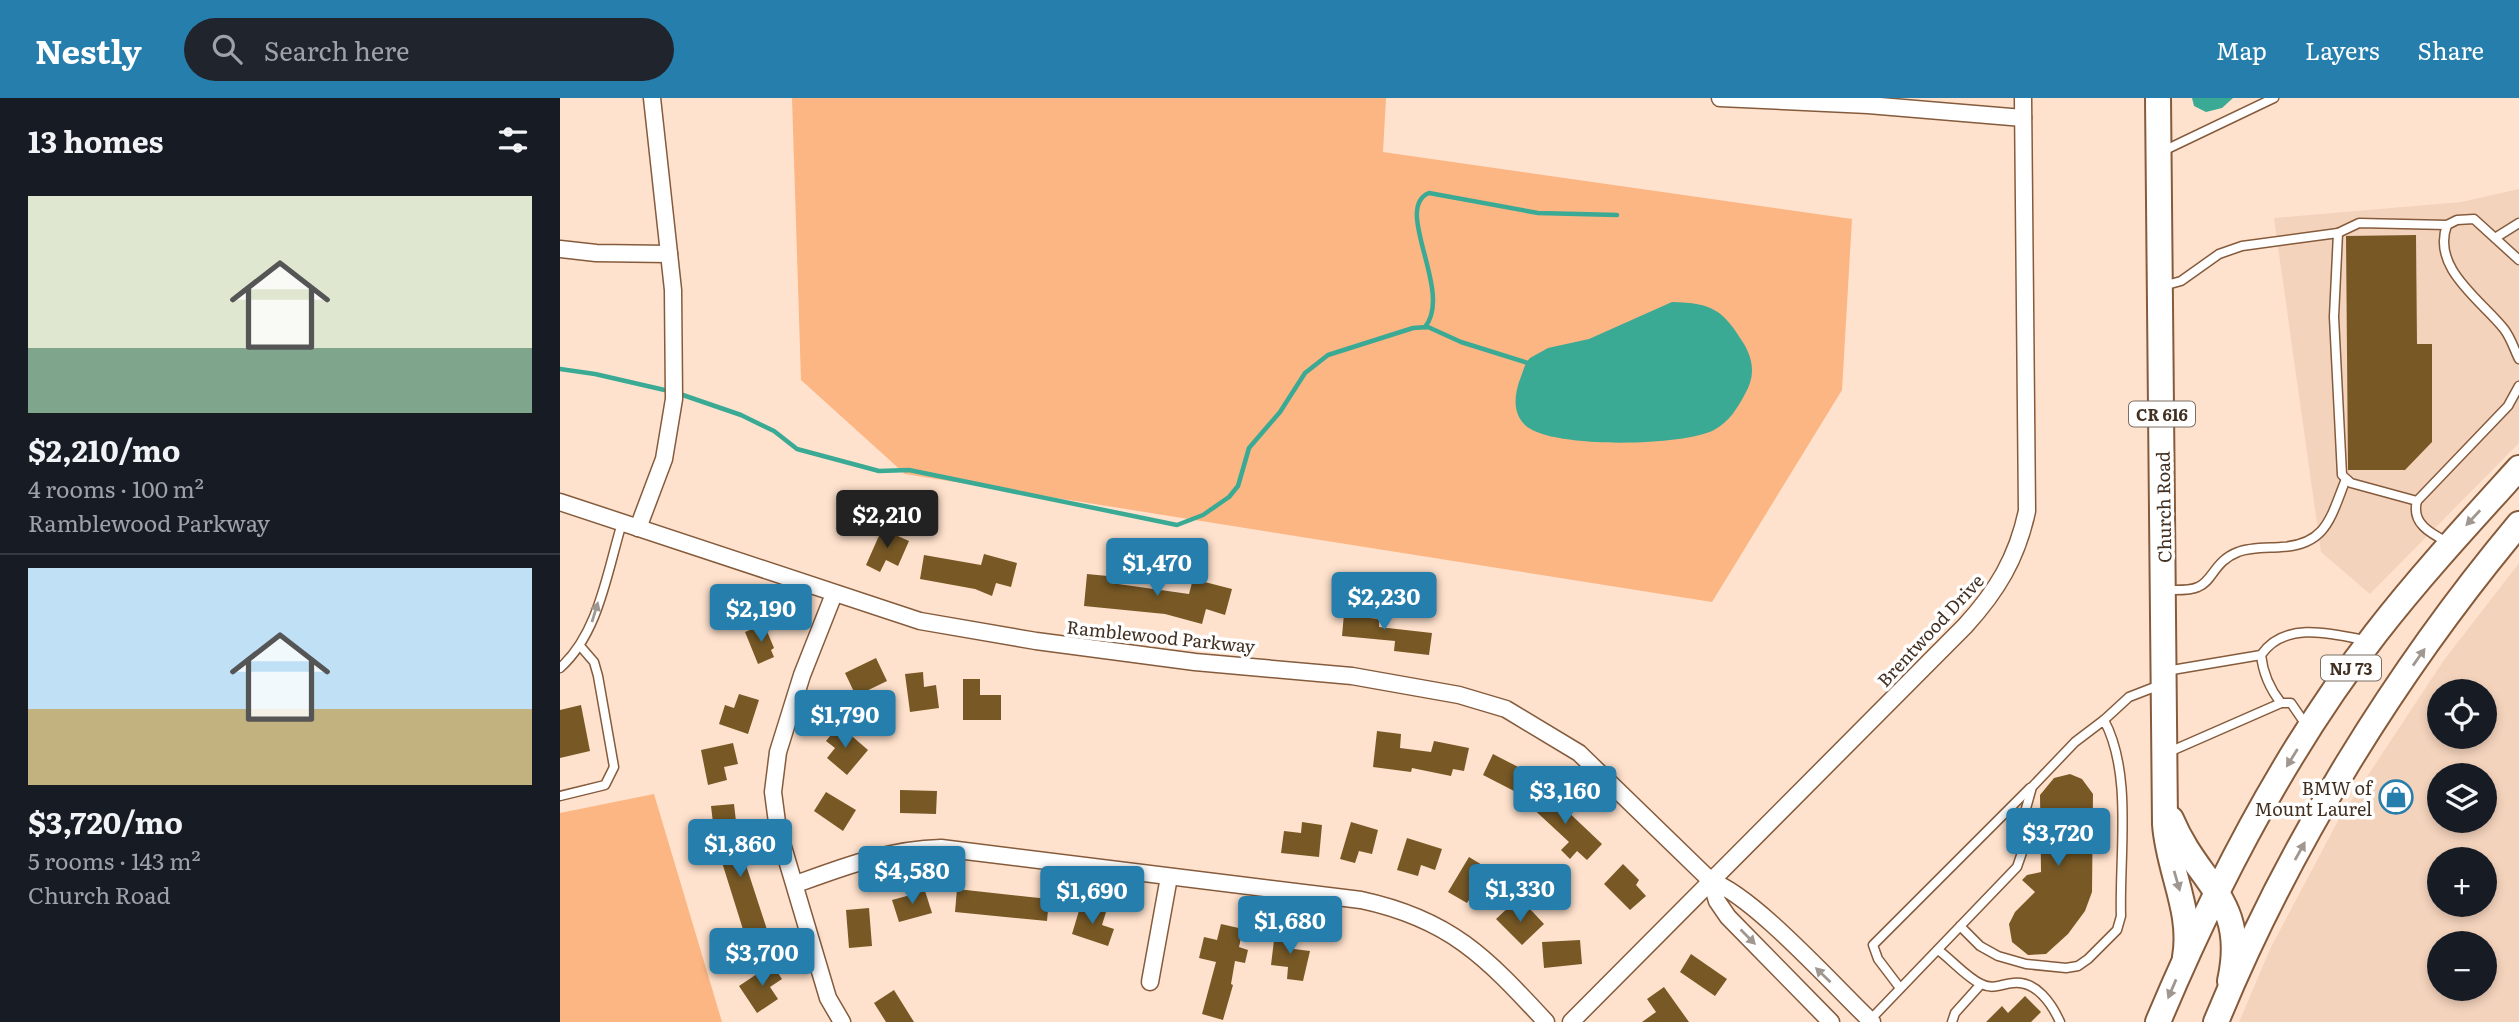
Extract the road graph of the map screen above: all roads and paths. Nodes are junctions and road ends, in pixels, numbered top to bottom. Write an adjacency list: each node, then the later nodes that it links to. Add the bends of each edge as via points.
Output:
1 (652, 98): 14 (street)
2 (1720, 98): 6 (street)
3 (2023, 98): 7 (street, Brentwood Drive)
4 (2158, 98): 8 (main road, Church Road / CR 616)
5 (2274, 98): 8 (lane)
6 (1810, 100): 7 (street)
7 (2023, 118): 42 (street, Brentwood Drive, via 2027,512 2020,543 2005,578 1980,610)
8 (2158, 153): 16 (main road, Church Road / CR 616)
9 (2519, 223): 12 (lane)
10 (2447, 225): 11 (lane, via 2359,223); 12 (lane, via 2474,219); 17 (lane, via 2443,237 2448,262 2461,284 2507,332)
11 (2338, 233): 16 (lane, via 2242,246 2219,254 2181,281); 20 (lane, via 2334,317 2341,466)
12 (2495, 237): 15 (lane)
13 (560, 249): 14 (street)
14 (669, 254): 25 (street, via 675,333 673,420)
15 (2519, 260)
16 (2160, 287): 27 (main road, Church Road / CR 616)
17 (2519, 359)
18 (2519, 386): 22 (lane, via 2508,406)
19 (2519, 468): 26 (main road, NJ 73, one-way to 26)
20 (2346, 479): 22 (lane); 27 (lane, via 2327,525 2315,539 2299,547 2239,551 2215,567 2198,588)
21 (560, 502): 23 (street, Ramblewood Parkway)
22 (2417, 502): 26 (lane, via 2417,521)
23 (622, 523): 25 (street, Ramblewood Parkway); 30 (lane, one-way to 23)
24 (2519, 524): 51 (main road, NJ 73, one-way to 24, via 2274,899 2373,724)
25 (638, 528): 28 (street, Ramblewood Parkway)
26 (2449, 544): 29 (main road, NJ 73)
27 (2165, 590): 33 (main road, Church Road / CR 616)
28 (834, 594): 42 (street, Ramblewood Parkway, via 949,627 1195,662 1352,676 1459,695 1506,709 1579,753); 43 (street, via 802,675 774,772 775,812)
29 (2371, 642): 31 (lane, via 2301,631 2283,636); 36 (main road, NJ 73)
30 (581, 646): 32 (lane); 40 (lane, via 598,676 614,767 605,785)
31 (2261, 655): 33 (lane); 34 (lane)
32 (560, 668)
33 (2166, 677): 35 (lane, via 2129,697); 37 (main road, Church Road / CR 616)
34 (2281, 703): 36 (lane, via 2291,703); 37 (lane)
35 (2104, 720): 38 (lane, via 2075,742); 45 (lane, via 2113,736 2122,792 2117,930 2078,966 2066,968 1998,956)
36 (2310, 730): 44 (main road, NJ 73, one-way to 44)
37 (2165, 754): 39 (main road, Church Road / CR 616)
38 (2032, 787): 45 (lane, via 2025,812 2026,841 2017,867); 50 (lane, via 1873,946)
39 (2164, 790): 44 (main road, Church Road / CR 616, via 2184,848); 47 (main road, Church Road / CR 616, one-way to 47, via 2168,852 2188,923)
40 (560, 796)
41 (1169, 877): 43 (street, via 931,848 871,859); 48 (street); 54 (street, via 1350,898 1404,910 1474,950)
42 (1711, 881): 52 (street, Ramblewood Parkway, one-way to 42, via 1755,911); 55 (street, Brentwood Drive); 56 (street, Ramblewood Parkway, one-way to 56, via 1728,916)
43 (796, 884): 53 (street, via 828,998)
44 (2218, 892): 47 (main road, NJ 73); 51 (main road, Church Road / CR 616, via 2234,926 2235,956)
45 (1960, 926): 46 (lane)
46 (1938, 950): 49 (lane); 50 (lane)
47 (2185, 957): 59 (main road, NJ 73, one-way to 59)
48 (1150, 982)
49 (1981, 984): 57 (lane); 58 (lane, via 1997,988 2026,984 2037,990)
50 (1900, 988): 52 (lane)
51 (2227, 996): 60 (main road, NJ 73)
52 (1870, 1021)
53 (842, 1022)
54 (1546, 1022)
55 (1571, 1022)
56 (1831, 1022)
57 (1952, 1022)
58 (2060, 1022)
59 (2158, 1022)
60 (2216, 1022)

